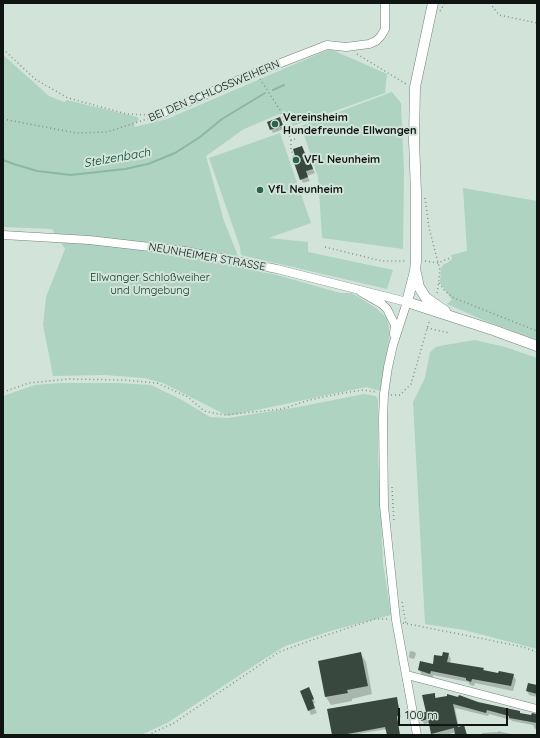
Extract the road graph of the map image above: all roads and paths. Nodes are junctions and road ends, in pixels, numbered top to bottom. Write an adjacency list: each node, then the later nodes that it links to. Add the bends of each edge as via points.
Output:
1 (384, 3): 5 (street, BEI DEN SCHLOSSWEIHERN, via 385,29 381,36 369,44)
2 (433, 3): 8 (main road)
3 (490, 3): 4 (path, via 499,15)
4 (537, 23)
5 (346, 47): 7 (street, BEI DEN SCHLOSSWEIHERN, via 327,46); 8 (path, via 408,86)
6 (3, 49): 9 (path, via 35,79 68,98 127,114)
7 (255, 73): 9 (street, BEI DEN SCHLOSSWEIHERN); 11 (path, via 280,110)
8 (415, 87): 21 (main road)
9 (156, 116): 10 (path, BEI DEN SCHLOSSWEIHERN, via 107,132 76,133)
10 (3, 119)
11 (286, 126): 12 (path); 14 (path)
12 (275, 128)
13 (296, 139): 14 (path)
14 (291, 140): 15 (path)
15 (294, 156)
16 (425, 193): 20 (path, via 429,228)
17 (3, 235): 23 (street, NEUNHEIMER STRASSE, via 90,240 184,252 278,269)
18 (325, 247): 21 (path, via 382,261)
19 (450, 258): 20 (path)
20 (438, 263): 21 (path); 22 (path)
21 (416, 266): 25 (main road); 26 (main road, via 419,287 426,298)
22 (439, 283): 24 (path); 29 (path, via 454,298)
23 (354, 288): 25 (street, NEUNHEIMER STRASSE); 31 (street, via 387,309 395,326)
24 (436, 296)
25 (407, 302): 26 (main road); 31 (street)
26 (451, 316): 32 (main road)
27 (429, 322): 28 (path)
28 (427, 328): 30 (path); 34 (path, via 411,384 400,395)
29 (537, 331)
30 (450, 333)
31 (393, 345): 34 (street, via 388,367)
32 (537, 346)
33 (3, 392): 34 (path, via 29,383 68,379 150,382 188,397 204,411 224,415 282,409 309,400 364,390)
34 (389, 394): 38 (street, via 383,418 384,506)
35 (392, 484): 36 (path)
36 (395, 530)
37 (402, 601): 39 (path, via 406,624)
38 (396, 620): 40 (street); 42 (path, via 375,619 279,652 174,723)
39 (537, 652)
40 (407, 675): 41 (street); 43 (street)
41 (537, 709)
42 (148, 735)
43 (417, 735)

